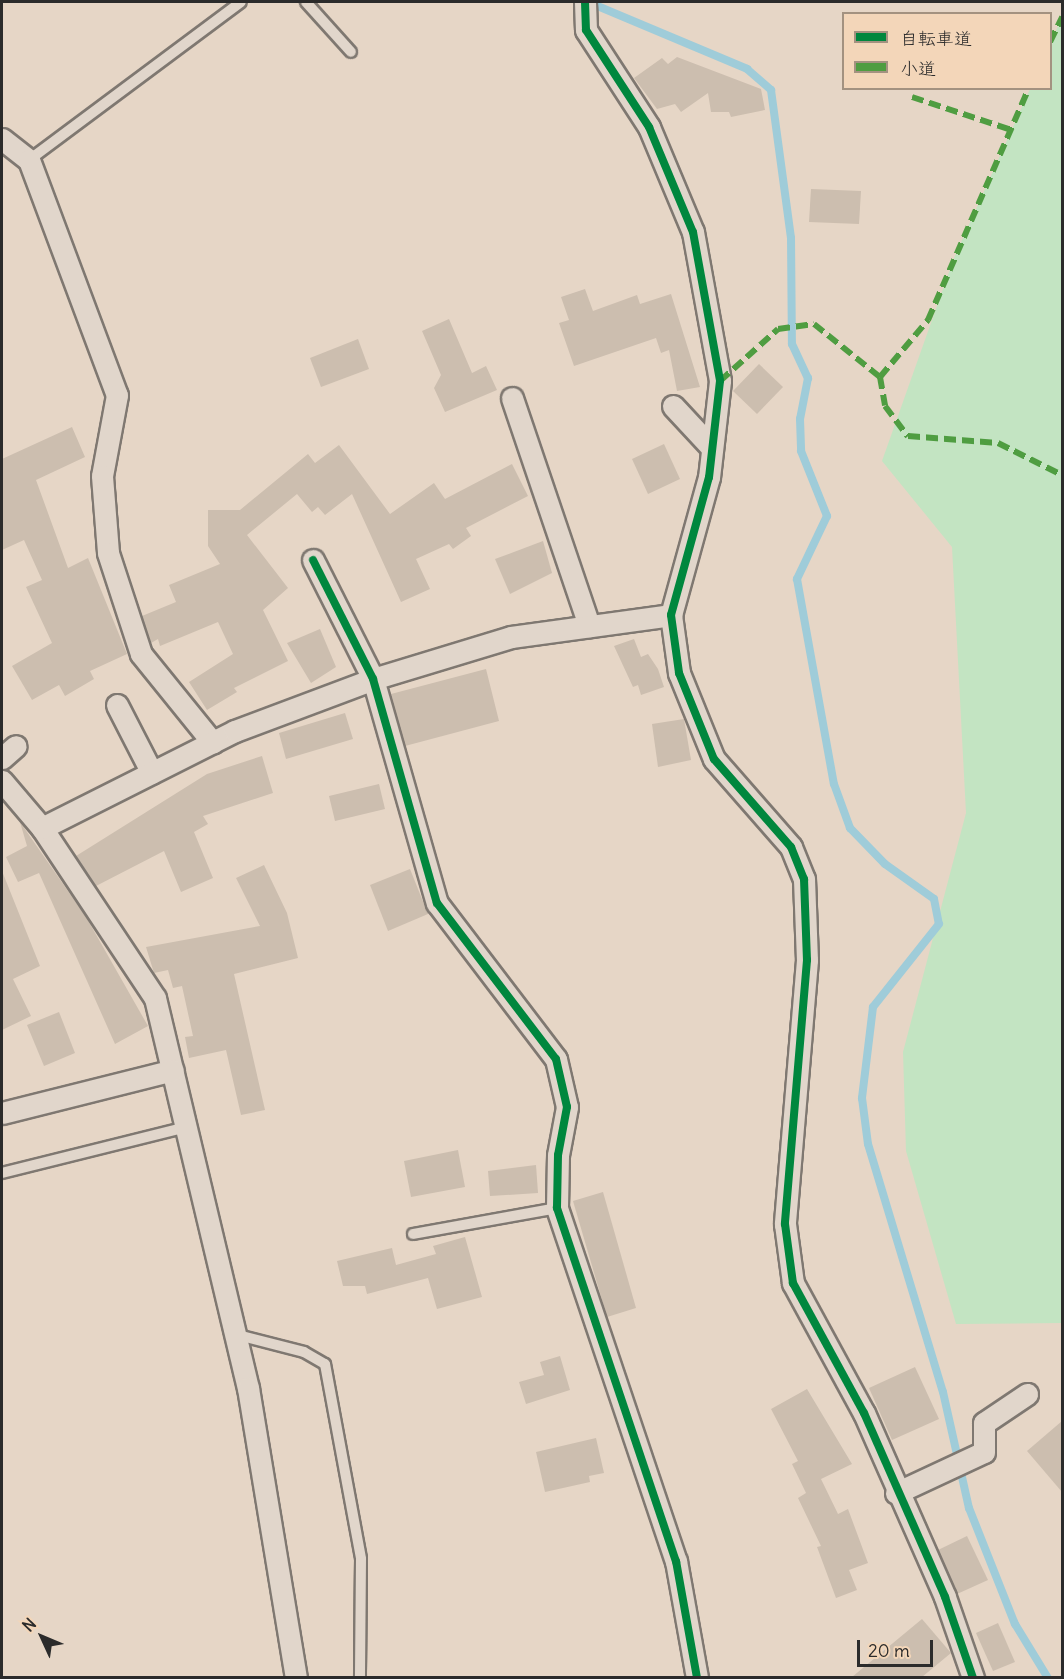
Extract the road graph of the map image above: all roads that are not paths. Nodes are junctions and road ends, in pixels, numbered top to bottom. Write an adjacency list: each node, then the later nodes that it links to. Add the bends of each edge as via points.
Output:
1 (241, 2): 6 (lane)
2 (306, 2): 4 (lane)
3 (585, 8): 9 (street, via 586,30 649,127 693,232 720,381)
4 (351, 52)
5 (2, 139): 6 (street)
6 (29, 160): 15 (street, via 117,394 102,477 108,553 141,654)
7 (512, 398): 12 (street)
8 (673, 406): 9 (street)
9 (712, 448): 11 (street)
10 (313, 560): 13 (street)
11 (671, 615): 12 (street); 27 (street, via 679,674 714,759 791,847 804,879 807,960 785,1224 793,1283 864,1413)
12 (589, 626): 13 (street, via 511,637)
13 (373, 679): 15 (street); 23 (street, via 437,903 556,1059 567,1107 558,1155)
14 (117, 705): 16 (street)
15 (213, 742): 16 (street)
16 (152, 773): 18 (street)
17 (2, 781): 18 (street)
18 (42, 828): 19 (street, via 155,998)
19 (173, 1070): 20 (street); 21 (street)
20 (2, 1113)
21 (186, 1127): 22 (lane); 25 (street)
22 (2, 1173)
23 (557, 1208): 24 (lane); 30 (street, via 676,1561)
24 (413, 1234)
25 (234, 1334): 28 (street); 29 (lane, via 304,1352 325,1364 361,1559)
26 (1027, 1394): 27 (street, via 984,1423 984,1452)
27 (896, 1493): 31 (street, via 945,1597)
28 (296, 1677)
29 (360, 1677)
30 (698, 1677)
31 (974, 1677)

